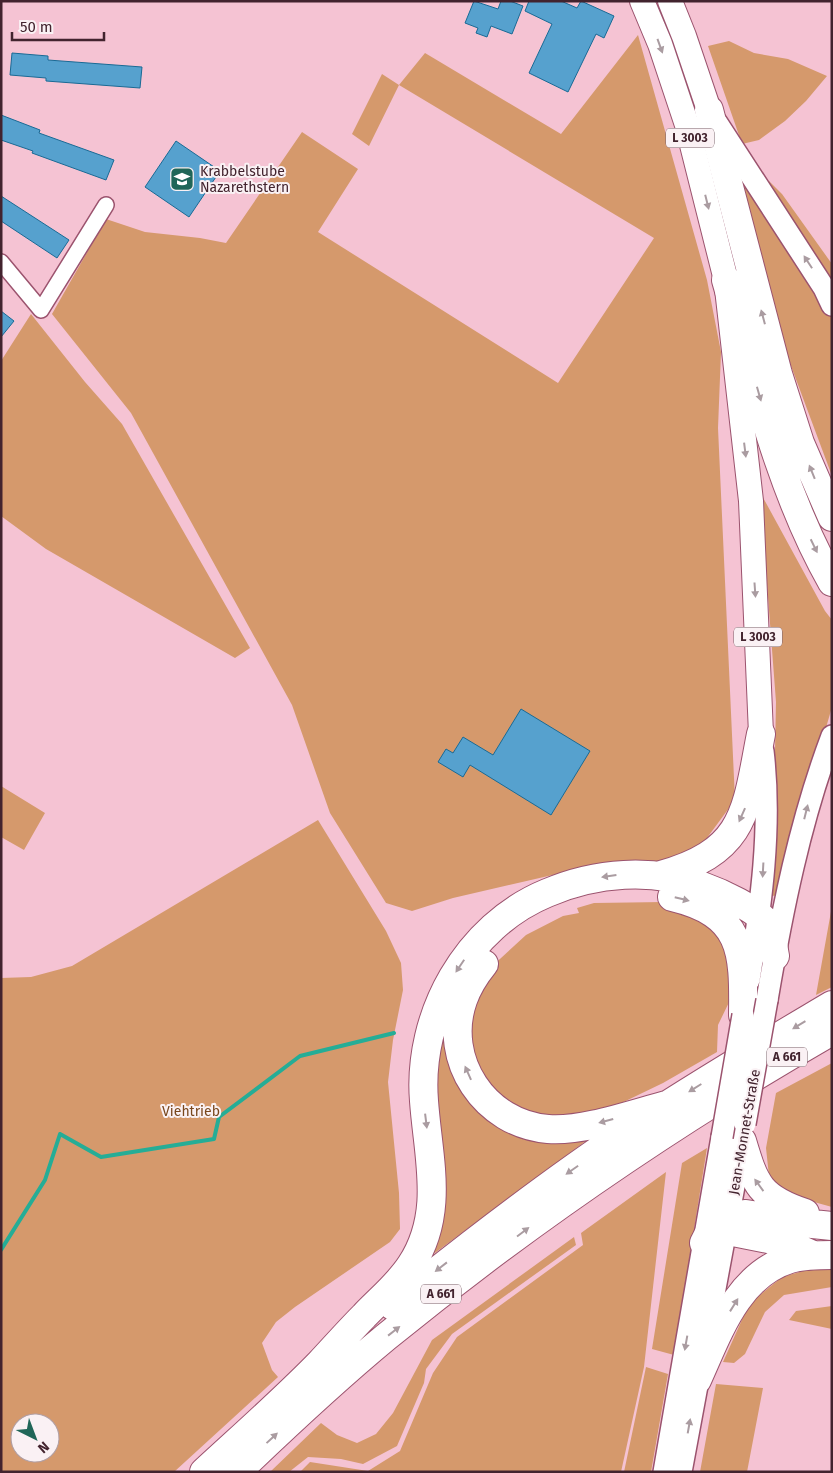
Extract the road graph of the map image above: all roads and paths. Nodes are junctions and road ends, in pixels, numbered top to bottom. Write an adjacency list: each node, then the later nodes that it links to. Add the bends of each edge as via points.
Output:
1 (642, 1): 6 (main road, L 3003, one-way to 6, via 687,125)
2 (670, 1): 3 (main road, L 3003)
3 (709, 110): 7 (main road, L 3003, one-way to 3); 8 (highway, one-way to 3, via 800,443 778,374)
4 (106, 205): 5 (street, via 41,310)
5 (1, 262)
6 (726, 280): 9 (highway, one-way to 9, via 776,451 808,534); 10 (main road, L 3003, one-way to 10, via 751,501)
7 (832, 305)
8 (832, 517)
9 (832, 582)
10 (761, 734): 12 (highway, one-way to 12, via 747,804 740,822 718,849 706,858); 13 (main road, L 3003, one-way to 13, via 766,780)
11 (832, 736): 14 (main road, Jean-Monnet-Straße / L 3003, one-way to 11, via 811,794)
12 (658, 876): 13 (highway, via 712,890); 23 (highway, one-way to 23, via 615,875 585,880 534,899 497,924 459,968 435,1016 426,1056 424,1102 433,1191 426,1233 412,1264 391,1291)
13 (759, 916): 14 (highway, via 769,926); 16 (main road, L 3003)
14 (775, 956): 19 (main road, Jean-Monnet-Straße / L 3003, bridge)
15 (832, 1005): 18 (highway, A 661, one-way to 18)
16 (744, 1014): 18 (highway, one-way to 16, via 561,1130 536,1128 504,1115 475,1088 462,1058 459,1016 469,985 502,945 528,923 553,910 581,899 609,894 654,894 689,901 723,921 732,933 740,955 744,974); 19 (main road, Jean-Monnet-Straße / L 3003, bridge)
17 (832, 1031): 26 (highway, A 661, one-way to 17, via 386,1337 536,1222 690,1117)
18 (670, 1104): 23 (highway, A 661, one-way to 23, via 554,1182)
19 (736, 1134): 20 (main road, Jean-Monnet-Straße / L 3003); 21 (highway, one-way to 19, via 784,1206 765,1193 752,1175)
20 (717, 1224): 21 (highway, via 746,1214); 22 (highway); 24 (main road, Jean-Monnet-Straße / L 3003); 27 (main road, Jean-Monnet-Straße / L 3003, one-way to 27)
21 (832, 1225)
22 (822, 1255): 24 (highway, one-way to 22, via 728,1315 748,1285 781,1262)
23 (319, 1364): 25 (highway, A 661)
24 (697, 1380): 28 (main road, Jean-Monnet-Straße / L 3003, one-way to 24)
25 (204, 1472)
26 (237, 1472)
27 (664, 1472)
28 (681, 1472)

